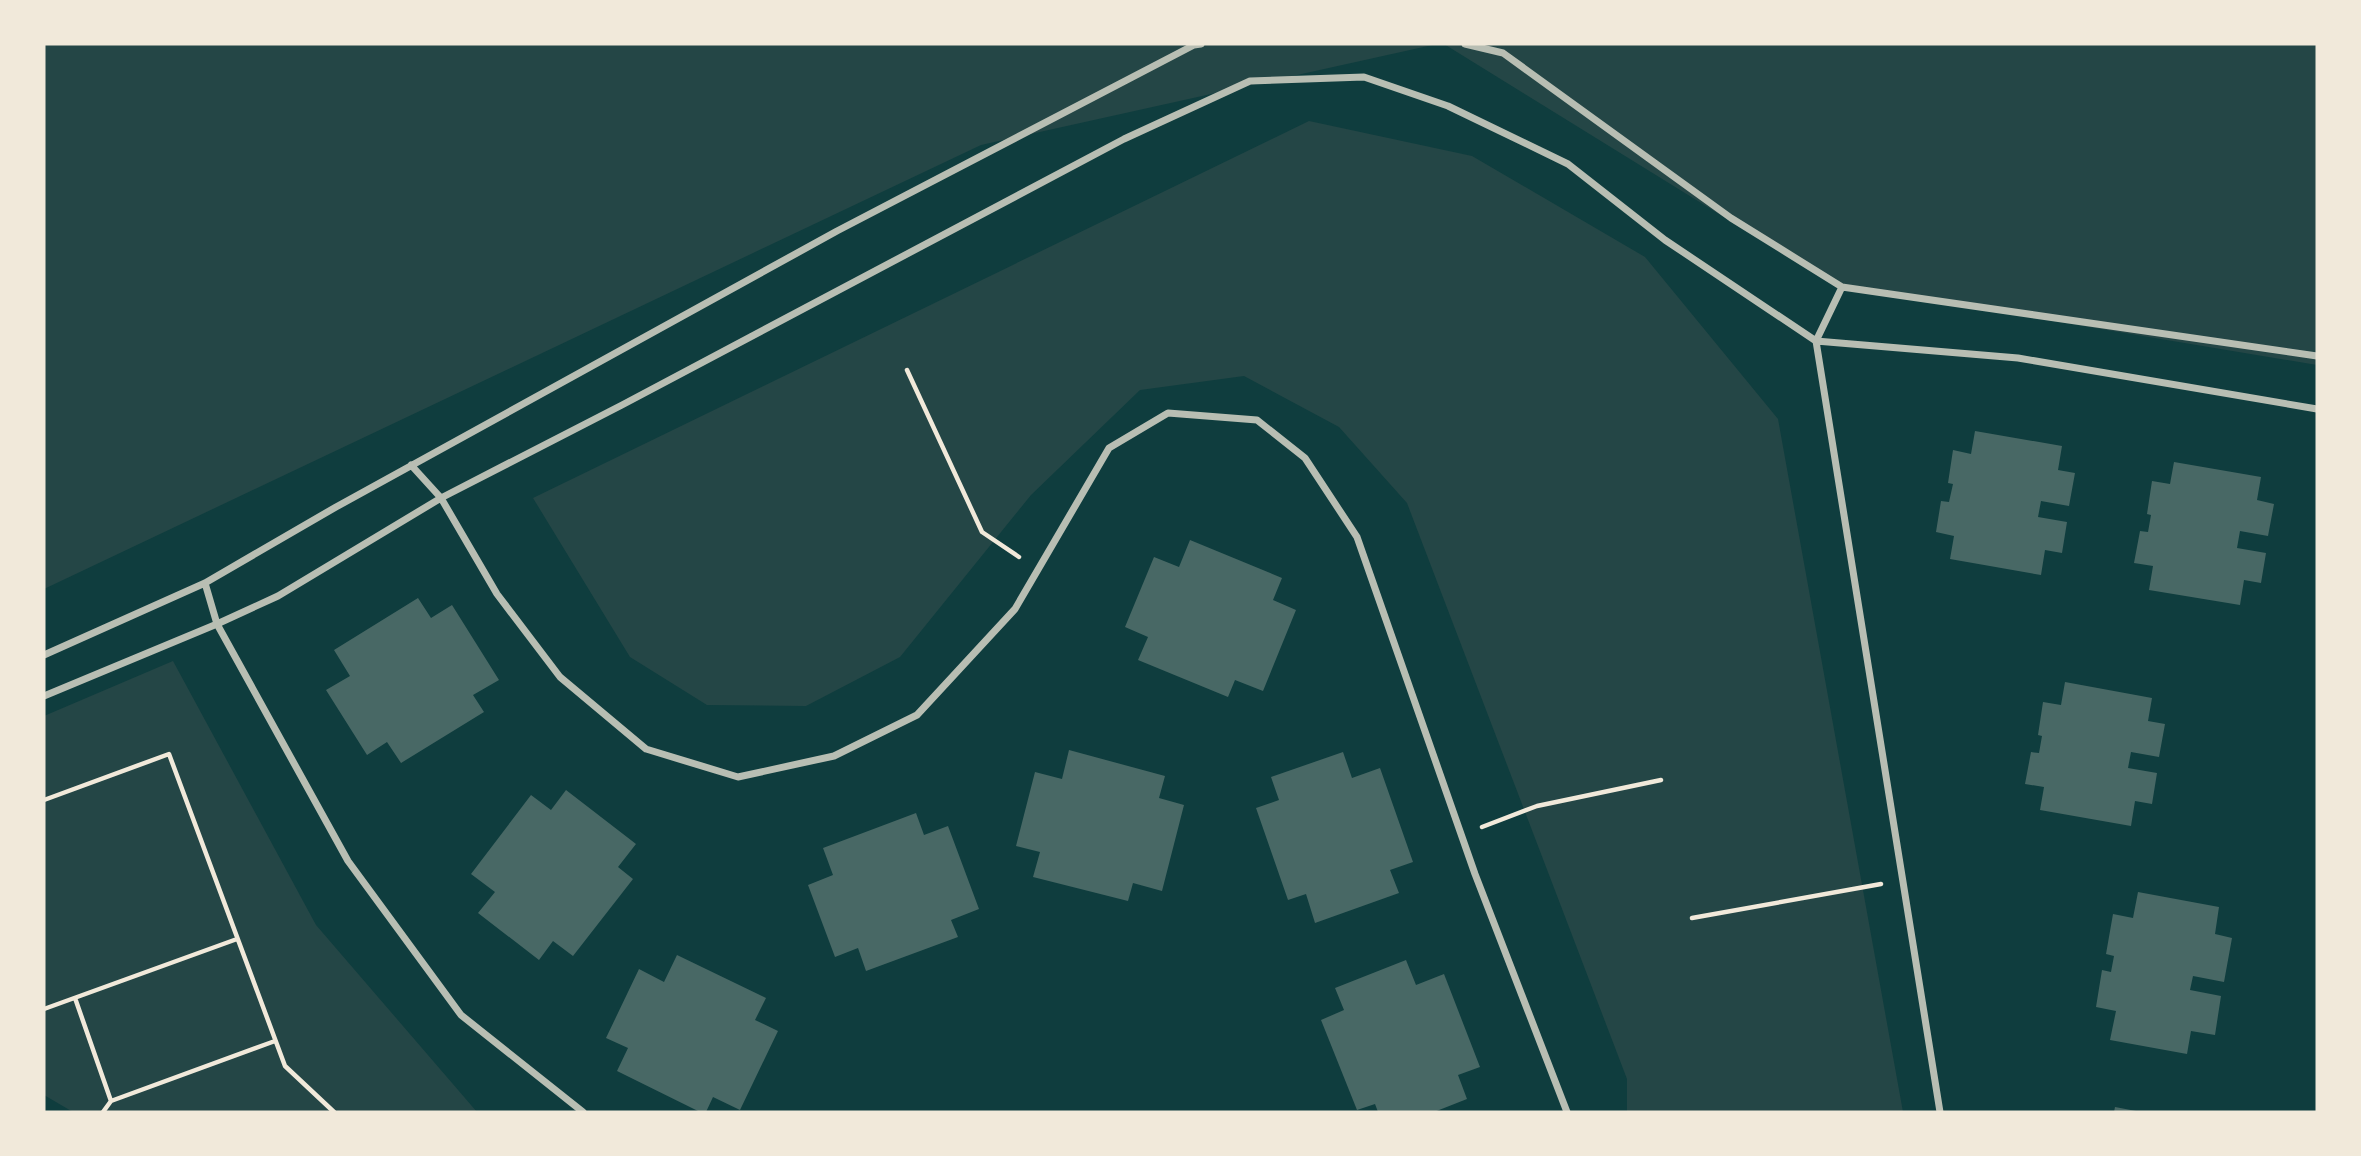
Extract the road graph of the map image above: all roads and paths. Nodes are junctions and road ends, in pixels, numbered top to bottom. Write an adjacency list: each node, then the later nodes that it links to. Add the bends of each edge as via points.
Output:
1 (1201, 44): 8 (street, via 837,231)
2 (1465, 44): 3 (street, via 1503,53 1731,218)
3 (1842, 287): 4 (street); 5 (street)
4 (1816, 341): 7 (street, via 2018,358); 9 (street, via 1665,240 1568,164 1448,106 1364,78 1250,81 1124,139); 18 (street)
5 (2317, 356)
6 (907, 370): 10 (path, via 982,532)
7 (2317, 409)
8 (411, 465): 9 (street); 11 (street)
9 (441, 498): 10 (street, via 497,594 560,677 646,749 738,777 834,756 917,715 1015,609); 12 (street, via 278,596)
10 (1037, 570): 17 (street, via 1109,447 1168,414 1257,420 1305,458 1357,537)
11 (205, 583): 12 (street); 13 (street)
12 (217, 624): 14 (street); 27 (street, via 348,861 461,1015)
13 (44, 655)
14 (44, 696)
15 (1661, 780): 17 (path, via 1537,806)
16 (44, 800): 20 (path, via 169,754)
17 (1461, 835): 28 (street)
18 (1902, 880): 19 (path); 29 (street)
19 (1692, 918)
20 (237, 939): 21 (path); 23 (path)
21 (75, 998): 22 (path); 24 (path)
22 (44, 1010)
23 (275, 1041): 24 (path); 26 (path, via 285,1066)
24 (111, 1101): 25 (path)
25 (103, 1112)
26 (334, 1112)
27 (583, 1112)
28 (1567, 1112)
29 (1940, 1112)

